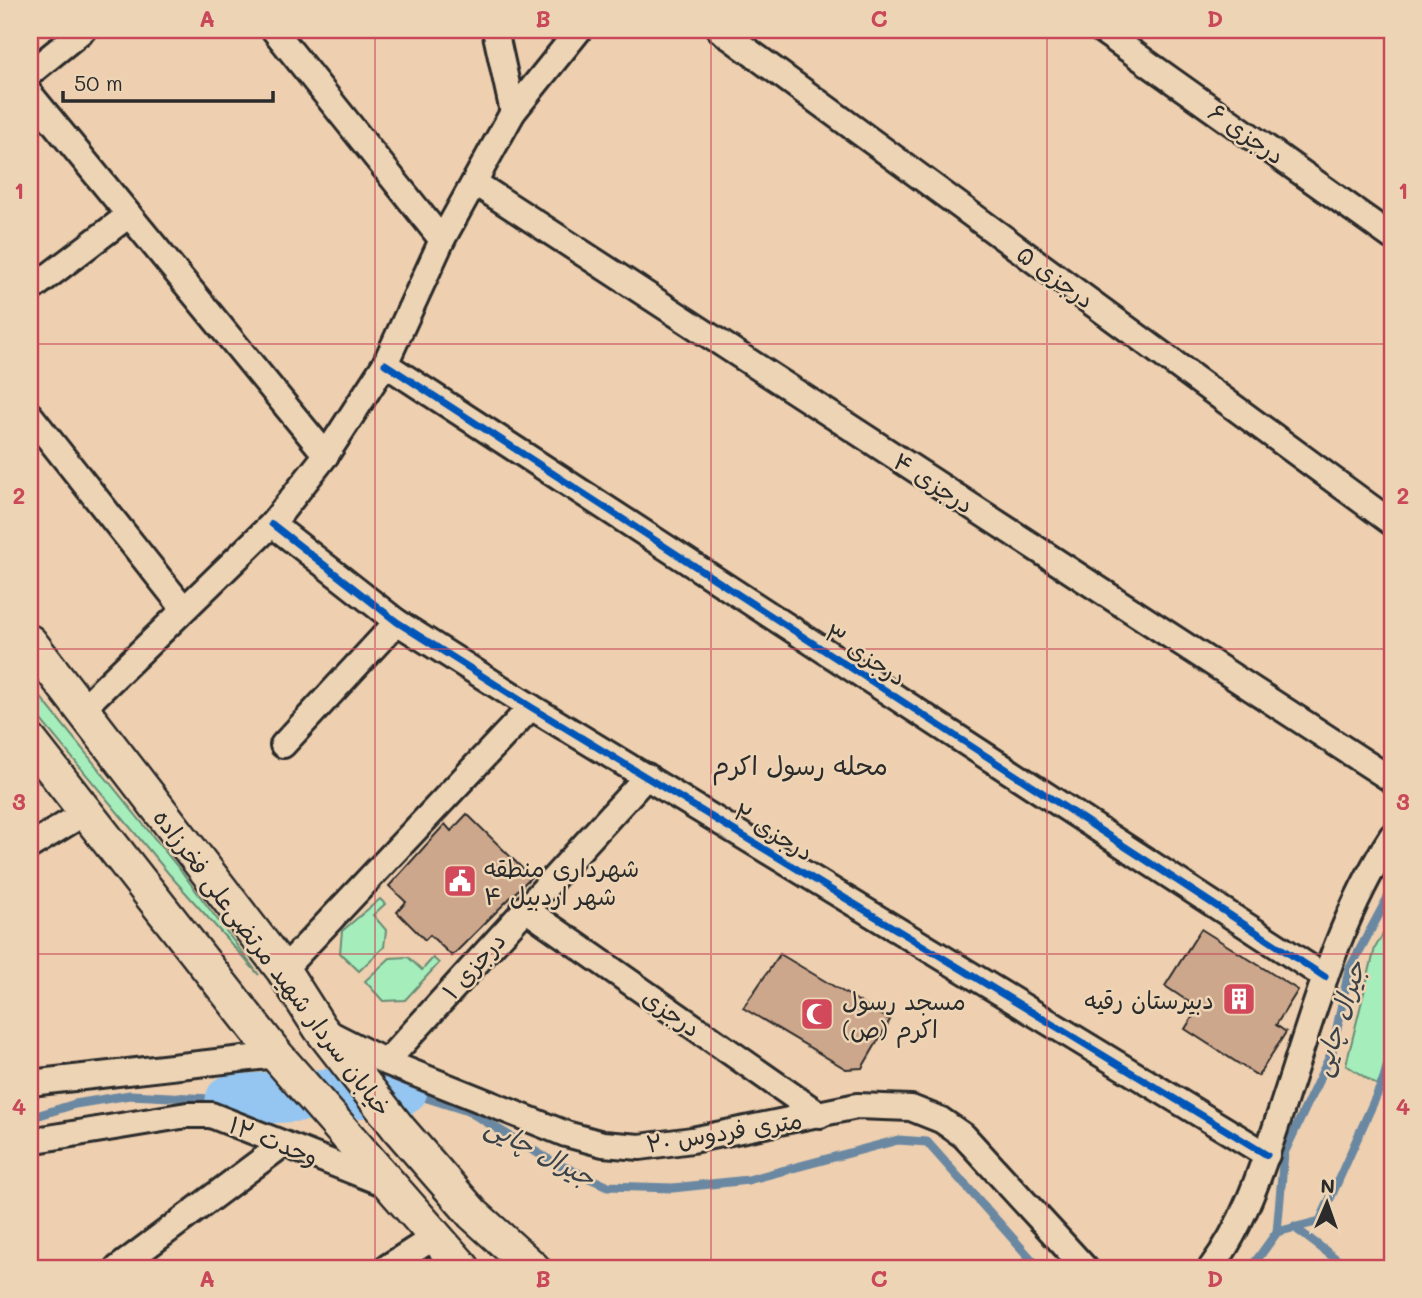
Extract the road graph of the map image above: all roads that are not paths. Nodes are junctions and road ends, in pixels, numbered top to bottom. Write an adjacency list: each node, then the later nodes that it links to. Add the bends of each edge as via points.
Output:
1 (83, 30): 7 (street)
2 (274, 30): 13 (street)
3 (495, 30): 9 (street)
4 (579, 30): 9 (street)
5 (720, 30): 18 (street, درجزی ۵)
6 (1101, 30): 12 (street, درجزی ۶)
7 (30, 73)
8 (30, 94): 11 (street)
9 (513, 112): 10 (street)
10 (475, 183): 13 (street); 28 (street, درجزی ۴)
11 (130, 215): 14 (street); 17 (street)
12 (1392, 237)
13 (442, 240): 15 (street)
14 (30, 290)
15 (385, 364): 17 (street); 34 (street, درجزی ۳)
16 (30, 415): 20 (street)
17 (326, 455): 19 (street)
18 (1392, 523)
19 (272, 524): 20 (street); 21 (street, درجزی ۲)
20 (184, 609): 24 (street)
21 (397, 622): 23 (street, درجزی ۲); 26 (street)
22 (30, 642): 24 (main road, خیابان سردار شهید مرتضی‌علی فخرزاده)
23 (531, 707): 27 (street, درجزی ۲); 33 (street)
24 (82, 709): 33 (main road, خیابان سردار شهید مرتضی‌علی فخرزاده)
25 (30, 741): 29 (main road, خیابان سردار شهید مرتضی‌علی فخرزاده)
26 (283, 745)
27 (647, 776): 32 (street, درجزی ۱); 42 (street, درجزی ۲)
28 (1392, 780)
29 (86, 812): 31 (street); 36 (main road, خیابان سردار شهید مرتضی‌علی فخرزاده)
30 (1392, 836): 34 (street, via 1349,911)
31 (30, 846)
32 (524, 908): 37 (street, درجزی ۱); 39 (street, درجزی)
33 (283, 970): 35 (main road, خیابان سردار شهید مرتضی‌علی فخرزاده)
34 (1325, 977): 42 (street)
35 (321, 1029): 37 (street, ۲۰ متری فردوس); 48 (main road, خیابان سردار شهید مرتضی‌علی فخرزاده, via 473,1214)
36 (277, 1056): 38 (street); 43 (main road, خیابان سردار شهید مرتضی‌علی فخرزاده)
37 (386, 1062): 39 (street, ۲۰ متری فردوس, via 566,1134 603,1143 640,1147)
38 (30, 1083)
39 (820, 1115): 49 (street, ۲۰ متری فردوس, via 857,1106 884,1106 911,1108 941,1120 964,1136)
40 (30, 1141): 41 (street, وحدت ۱۲, via 211,1115)
41 (282, 1145): 43 (street, وحدت ۱۲); 45 (street)
42 (1266, 1156): 50 (street, via 1236,1226)
43 (385, 1180): 44 (main road, خیابان سردار شهید مرتضی‌علی فخرزاده)
44 (436, 1236): 46 (street); 47 (main road, خیابان سردار شهید مرتضی‌علی فخرزاده)
45 (118, 1268)
46 (386, 1268)
47 (463, 1268)
48 (533, 1268)
49 (1084, 1268)
50 (1211, 1268)

